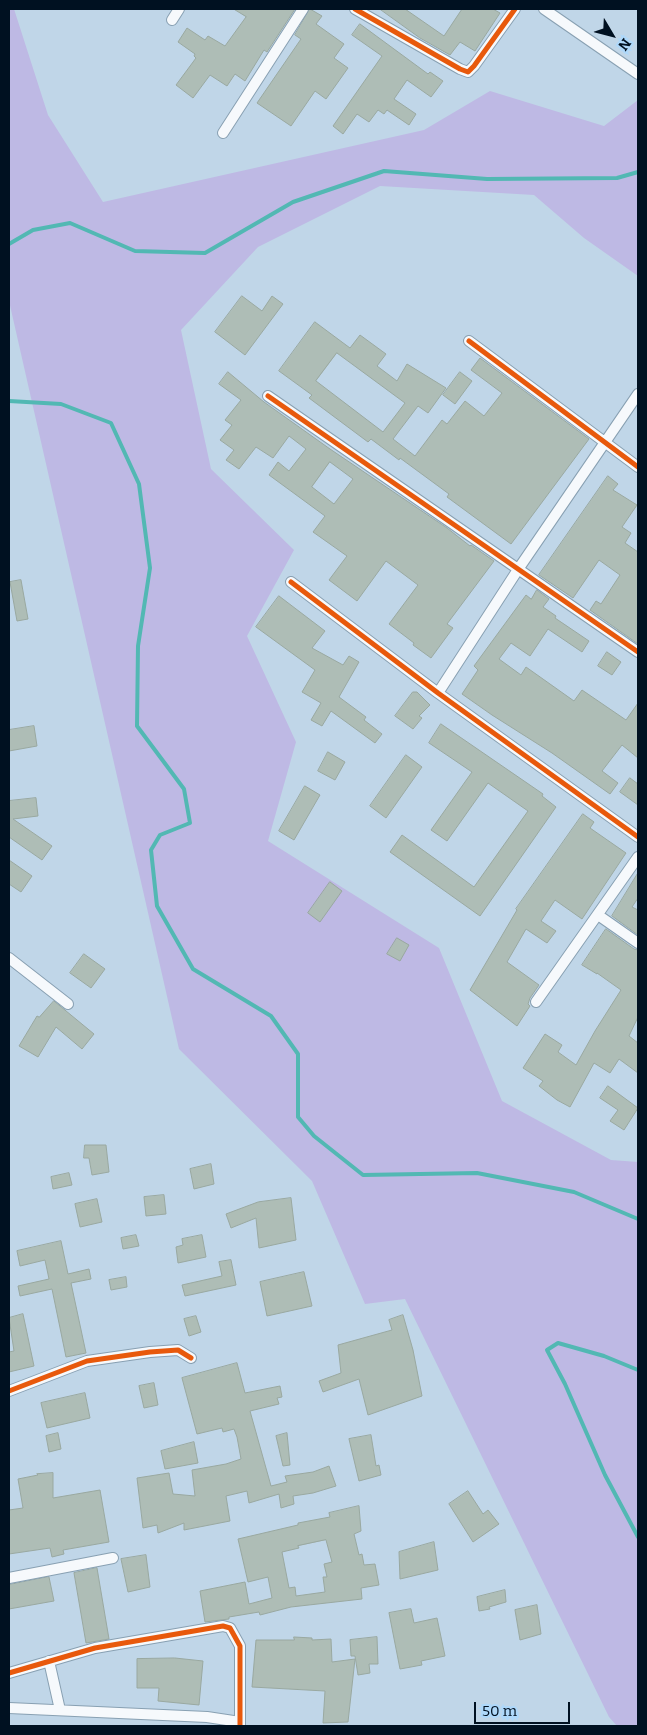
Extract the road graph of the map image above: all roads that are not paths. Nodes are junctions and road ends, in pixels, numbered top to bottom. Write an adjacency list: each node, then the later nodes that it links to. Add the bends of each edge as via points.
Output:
1 (179, 9): 6 (street)
2 (303, 9): 8 (street)
3 (355, 9): 4 (street, via 468,72)
4 (515, 9)
5 (544, 9): 7 (street)
6 (172, 20)
7 (638, 74)
8 (223, 133)
9 (469, 341): 12 (street)
10 (638, 394): 12 (street)
11 (268, 396): 14 (street)
12 (604, 442): 13 (street); 14 (street)
13 (638, 467)
14 (519, 568): 16 (street); 17 (street)
15 (291, 582): 17 (street)
16 (638, 652)
17 (438, 693): 18 (street)
18 (638, 836)
19 (638, 857): 20 (street)
20 (598, 915): 21 (street); 23 (street)
21 (638, 943)
22 (9, 958): 24 (street)
23 (536, 1002)
24 (68, 1004)
25 (191, 1358): 26 (street, via 178,1350 87,1361)
26 (9, 1390)
27 (113, 1558): 28 (street)
28 (9, 1578)
29 (49, 1661): 30 (street); 32 (street); 33 (street, via 95,1648 223,1626 230,1628 240,1646)
30 (9, 1673)
31 (9, 1708): 32 (street)
32 (60, 1710): 33 (street, via 207,1717)
33 (240, 1724)

